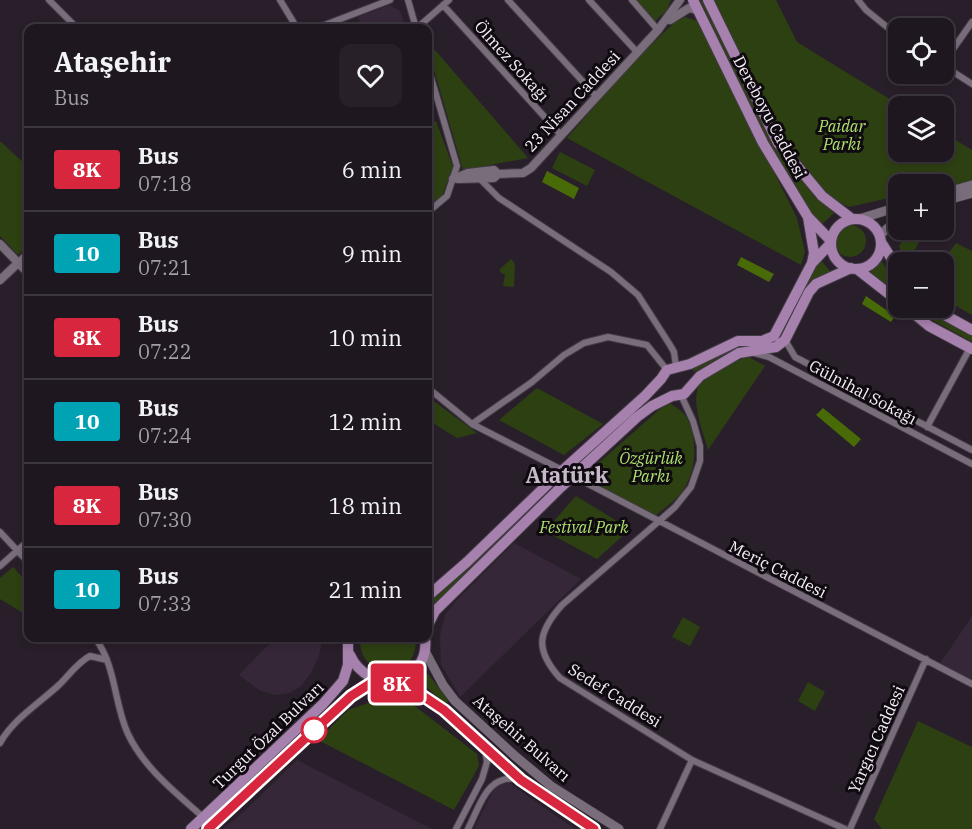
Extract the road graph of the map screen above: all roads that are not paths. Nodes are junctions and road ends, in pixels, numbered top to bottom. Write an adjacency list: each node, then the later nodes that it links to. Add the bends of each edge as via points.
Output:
1 (49, 0): 14 (street)
2 (280, 0): 15 (street)
3 (390, 0): 16 (street)
4 (408, 0): 17 (street)
5 (508, 0): 26 (street)
6 (590, 0): 22 (street)
7 (632, 0): 20 (street)
8 (680, 0): 20 (street)
9 (708, 0): 38 (main road, Dereboyu Caddesi, via 778,143 822,196)
10 (858, 0): 19 (street)
11 (446, 2): 18 (street); 27 (street, Ölmez Sokağı)
12 (695, 5): 20 (street); 37 (main road, Dereboyu Caddesi, via 763,143)
13 (972, 22): 21 (street)
14 (73, 24)
15 (295, 24)
16 (327, 24)
17 (415, 24)
18 (421, 24)
19 (888, 28)
20 (658, 30): 22 (street, 23 Nisan Caddesi)
21 (954, 49)
22 (637, 52): 26 (street, 23 Nisan Caddesi)
23 (954, 71): 25 (street)
24 (432, 81): 29 (street, via 457,166)
25 (972, 84)
26 (597, 97): 27 (street, 23 Nisan Caddesi)
27 (561, 135): 28 (street, 23 Nisan Caddesi, via 523,173)
28 (498, 174): 29 (street, via 494,170); 30 (street)
29 (453, 179): 30 (street); 35 (street, via 447,196)
30 (480, 179): 57 (street, via 499,198 638,295 674,352)
31 (972, 185): 32 (main road)
32 (954, 190)
33 (972, 193): 34 (main road)
34 (954, 198)
35 (432, 209)
36 (888, 210): 38 (main road)
37 (808, 217): 41 (main road, Dereboyu Caddesi); 46 (main road)
38 (856, 219): 40 (main road, via 872,224); 41 (main road, via 838,226)
39 (888, 230): 40 (main road)
40 (880, 239): 43 (main road); 47 (main road, via 877,257 864,267)
41 (831, 242): 46 (main road); 47 (main road, via 836,258)
42 (0, 244): 45 (street)
43 (888, 252)
44 (24, 256): 45 (street)
45 (18, 263): 48 (street); 49 (street)
46 (812, 263): 57 (main road, via 774,336 762,341 738,341)
47 (854, 268): 50 (main road); 54 (main road, via 816,284)
48 (24, 269)
49 (0, 280)
50 (888, 294)
51 (919, 318): 55 (main road)
52 (950, 318): 53 (main road)
53 (972, 330)
54 (785, 340): 56 (main road, via 770,349); 61 (street, Gülnihal Sokağı, via 795,357)
55 (971, 349): 61 (street)
56 (739, 353): 59 (main road, via 700,376); 63 (street, Gülnihal Sokağı, via 769,357)
57 (671, 371): 59 (main road, via 665,392); 59 (main road, via 688,373 690,377); 60 (street, via 647,345 608,337 584,343); 64 (main road)
58 (432, 391): 60 (street)
59 (681, 394): 65 (main road, via 637,417); 66 (street, Sedef Caddesi, via 696,430 700,461 691,487)
60 (472, 424): 64 (street)
61 (927, 427): 62 (street, Gülnihal Sokağı)
62 (972, 450)
63 (972, 464)
64 (562, 470): 72 (main road)
65 (573, 476): 66 (street, Meriç Caddesi); 73 (main road)
66 (658, 522): 79 (street, Meriç Caddesi); 86 (street, Sedef Caddesi, via 561,605 546,624 541,644 548,664 560,678)
67 (0, 532): 69 (street)
68 (24, 545): 69 (street)
69 (18, 550): 70 (street); 71 (street)
70 (24, 557)
71 (0, 566)
72 (432, 593)
73 (432, 617)
74 (97, 642): 80 (street)
75 (348, 642): 78 (main road, Turgut Özal Bulvarı)
76 (425, 642): 77 (main road)
77 (425, 651): 82 (main road, via 412,672); 94 (main road, Ataşehir Bulvarı, via 455,701 551,786)
78 (349, 652): 81 (main road, via 354,665); 88 (main road, Turgut Özal Bulvarı, via 340,685)
79 (926, 659): 83 (street, Meriç Caddesi); 97 (street, Yargıcı Caddesi)
80 (107, 660): 84 (street, via 96,656 83,659); 88 (street, via 128,734 144,760)
81 (376, 680): 82 (main road); 90 (main road, Turgut Özal Bulvarı, via 351,696)
82 (390, 681): 85 (main road, Ataşehir Bulvarı, via 405,685 444,710)
83 (972, 684)
84 (0, 742)
85 (485, 747): 87 (main road, Ataşehir Bulvarı); 91 (street, via 487,762 482,779)
86 (692, 760): 95 (street); 96 (street, Sedef Caddesi)
87 (521, 780): 92 (street, via 507,777 493,783); 93 (main road, Ataşehir Bulvarı)
88 (203, 817): 89 (main road, Turgut Özal Bulvarı)
89 (191, 829)
90 (208, 829)
91 (456, 829)
92 (468, 829)
93 (594, 829)
94 (619, 829)
95 (660, 829)
96 (845, 829)
97 (850, 829)

